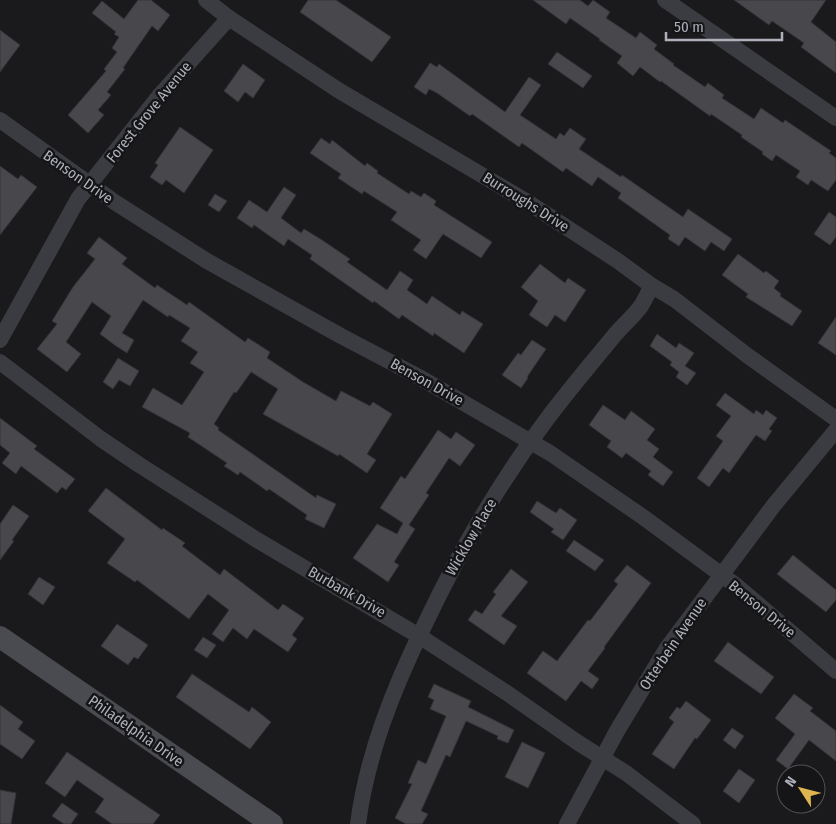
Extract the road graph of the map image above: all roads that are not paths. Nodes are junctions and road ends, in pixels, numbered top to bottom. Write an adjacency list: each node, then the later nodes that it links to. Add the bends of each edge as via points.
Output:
1 (206, 0): 3 (street, Burroughs Drive)
2 (665, 0): 4 (street)
3 (229, 18): 6 (street, Forest Grove Avenue, via 160,95); 7 (street, Burroughs Drive, via 338,90 529,203)
4 (836, 118)
5 (0, 120): 6 (street, Benson Drive)
6 (89, 185): 8 (street, Forest Grove Avenue); 12 (street, Benson Drive, via 207,261)
7 (652, 286): 10 (street, Burroughs Drive); 12 (street, Wicklow Place, via 641,306)
8 (0, 340)
9 (0, 362): 14 (street, Burbank Drive, via 138,464 257,540)
10 (836, 419)
11 (836, 430): 13 (street, Otterbein Avenue)
12 (530, 442): 13 (street, Benson Drive, via 643,517); 14 (street, Wicklow Place, via 470,537)
13 (720, 575): 16 (street, Benson Drive); 17 (street, Otterbein Avenue, via 667,648)
14 (419, 636): 17 (street, Burbank Drive); 19 (street, Wicklow Place, via 385,716)
15 (0, 637): 18 (main road, Philadelphia Drive)
16 (836, 671)
17 (604, 758): 20 (street, Otterbein Avenue); 21 (street, Burbank Drive)
18 (272, 824)
19 (358, 824)
20 (567, 824)
21 (693, 824)

